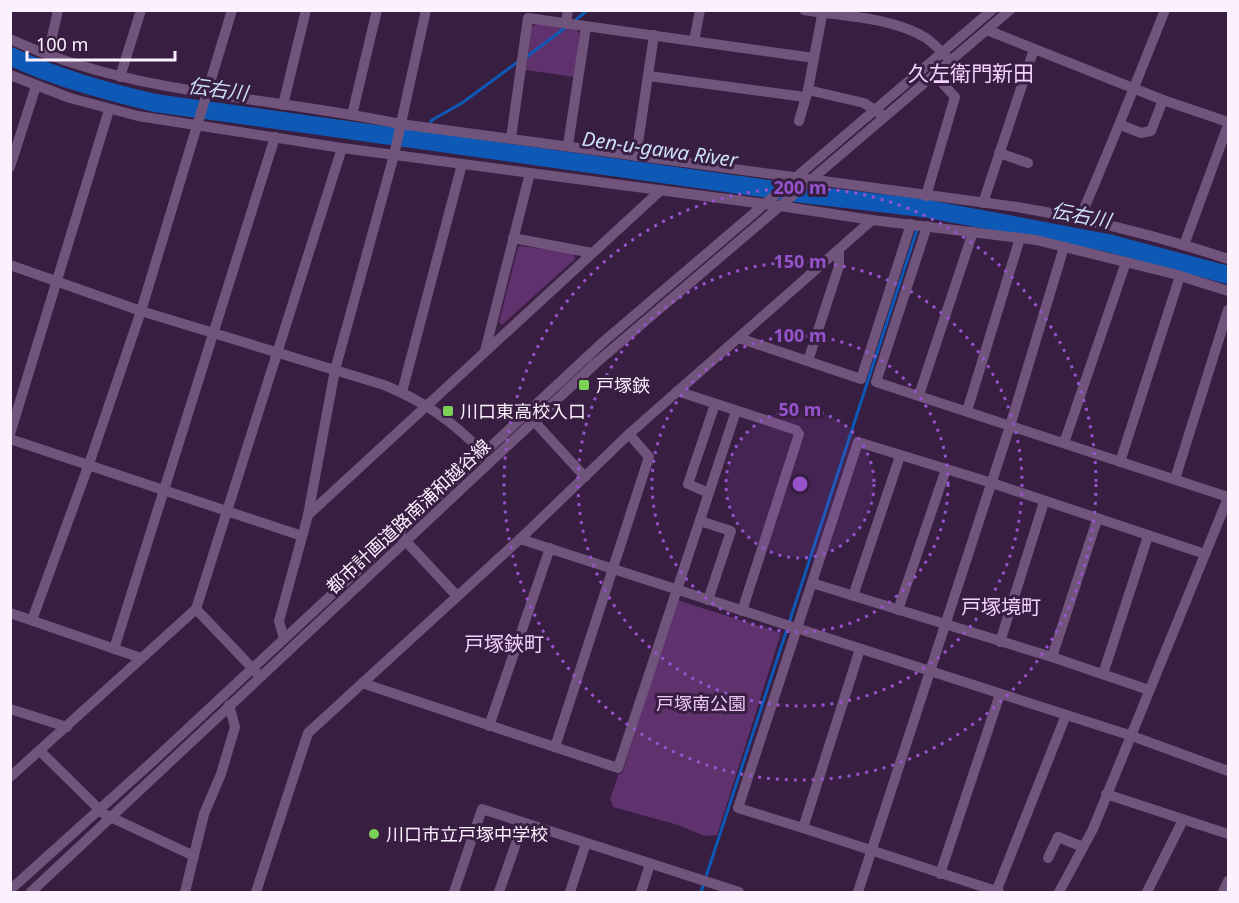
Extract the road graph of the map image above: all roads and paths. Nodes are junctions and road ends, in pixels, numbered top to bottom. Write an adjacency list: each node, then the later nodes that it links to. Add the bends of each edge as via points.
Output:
1 (58, 10): 22 (street)
2 (141, 10): 28 (street)
3 (232, 10): 32 (street)
4 (306, 10): 34 (street)
5 (377, 10): 37 (street)
6 (426, 10): 40 (street)
7 (568, 10): 14 (street)
8 (700, 10): 19 (street)
9 (804, 10): 13 (street)
10 (992, 10): 21 (street, 都市計画道路南浦和越谷線)
11 (1010, 10): 16 (street, 都市計画道路南浦和越谷線)
12 (1165, 10): 30 (street)
13 (823, 12): 21 (street, via 873,20 917,33); 23 (street)
14 (566, 24): 15 (street); 44 (street, via 528,18)
15 (586, 27): 17 (street); 45 (street)
16 (987, 30): 20 (street); 24 (street, 都市計画道路南浦和越谷線)
17 (654, 35): 19 (street); 27 (street)
18 (10, 39): 22 (street)
19 (694, 41): 23 (street)
20 (1034, 49): 30 (street); 47 (street)
21 (942, 52): 24 (street); 36 (street, 都市計画道路南浦和越谷線)
22 (48, 55): 28 (street)
23 (814, 58): 31 (street)
24 (951, 61): 26 (street, 都市計画道路南浦和越谷線)
25 (10, 75): 29 (street)
26 (935, 75): 36 (street, 都市計画道路南浦和越谷線); 56 (street, via 955,97)
27 (649, 76): 31 (street); 49 (street)
28 (120, 77): 32 (street)
29 (36, 86): 35 (street); 52 (street)
30 (1134, 88): 33 (street); 42 (street)
31 (806, 94): 36 (street, via 864,103); 38 (street)
32 (206, 97): 34 (street); 39 (street)
33 (1163, 100): 41 (street); 42 (street, via 1151,131 1141,133)
34 (283, 105): 37 (street)
35 (110, 110): 39 (street); 74 (street)
36 (880, 113): 54 (street, 都市計画道路南浦和越谷線)
37 (352, 115): 40 (street)
38 (799, 121)
39 (199, 123): 43 (street); 77 (street)
40 (400, 124): 44 (street); 48 (street)
41 (1228, 124): 66 (street)
42 (1121, 125): 59 (street)
43 (275, 137): 46 (street); 78 (street)
44 (511, 138): 45 (street)
45 (568, 146): 49 (street)
46 (342, 148): 48 (street); 81 (street)
47 (999, 153): 51 (street); 58 (street)
48 (394, 155): 50 (street); 83 (street)
49 (636, 156): 54 (street)
50 (462, 164): 53 (street); 85 (street)
51 (1028, 164)
52 (10, 167)
53 (530, 173): 55 (street); 64 (street)
54 (801, 180): 56 (street); 57 (street, 都市計画道路南浦和越谷線); 57 (street, 都市計画道路南浦和越谷線)
55 (661, 190): 57 (street); 69 (street)
56 (926, 196): 58 (street)
57 (775, 202): 60 (street); 91 (street, 都市計画道路南浦和越谷線); 97 (street, 都市計画道路南浦和越谷線, via 603,342)
58 (983, 203): 59 (street)
59 (1080, 218): 66 (street)
60 (872, 220): 61 (street); 68 (street)
61 (911, 224): 62 (street); 82 (street, via 861,379)
62 (927, 226): 63 (street); 86 (street, via 876,382)
63 (973, 232): 65 (street); 86 (street)
64 (513, 238): 69 (street); 80 (street)
65 (1020, 238): 67 (street); 90 (street)
66 (1184, 245): 70 (street)
67 (1064, 247): 71 (street); 92 (street)
68 (839, 251): 79 (street); 82 (street, via 839,266)
69 (592, 253): 80 (street)
70 (1228, 259)
71 (1126, 262): 73 (street); 96 (street)
72 (10, 265): 74 (street)
73 (1180, 276): 75 (street); 99 (street)
74 (57, 281): 77 (street); 93 (street)
75 (1228, 291)
76 (1228, 310): 103 (street)
77 (141, 311): 78 (street); 100 (street)
78 (213, 334): 81 (street); 105 (street)
79 (740, 338): 82 (street); 84 (street)
80 (485, 351): 88 (street)
81 (278, 352): 83 (street); 109 (street)
82 (808, 361)
83 (335, 370): 85 (street); 110 (street)
84 (677, 391): 87 (street); 94 (street)
85 (402, 392): 88 (street)
86 (919, 395): 90 (street)
87 (715, 404): 89 (street); 106 (street, via 688,484)
88 (427, 405): 97 (street); 110 (street)
89 (736, 411): 106 (street); 128 (street, via 799,434)
90 (967, 411): 92 (street)
91 (533, 420): 97 (street, 都市計画道路南浦和越谷線); 102 (street)
92 (1010, 426): 96 (street); 104 (street)
93 (10, 434)
94 (629, 434): 102 (street); 120 (street, via 649,457)
95 (10, 439): 100 (street)
96 (1064, 443): 99 (street)
97 (487, 456): 113 (street, 都市計画道路南浦和越谷線); 117 (street, 都市計画道路南浦和越谷線)
98 (900, 456): 101 (street); 121 (street, via 858,442); 124 (street)
99 (1120, 462): 103 (street)
100 (89, 464): 105 (street); 130 (street)
101 (946, 469): 104 (street); 127 (street)
102 (585, 477): 116 (street)
103 (1175, 479): 107 (street)
104 (992, 483): 108 (street); 131 (street)
105 (164, 489): 109 (street); 135 (street)
106 (709, 493): 112 (street)
107 (1228, 498): 119 (street)
108 (1044, 502): 111 (street); 134 (street)
109 (228, 510): 114 (street); 126 (street)
110 (308, 515): 114 (street)
111 (1097, 520): 115 (street); 137 (street)
112 (700, 521): 122 (street); 125 (street, via 731,531)
113 (398, 532): 117 (street); 133 (street, 都市計画道路南浦和越谷線)
114 (302, 536): 133 (street, via 279,621)
115 (1148, 536): 119 (street); 141 (street)
116 (520, 539): 118 (street); 123 (street)
117 (406, 541): 123 (street); 140 (street, 都市計画道路南浦和越谷線)
118 (550, 548): 120 (street); 148 (street)
119 (1205, 554): 143 (street)
120 (613, 569): 122 (street); 151 (street)
121 (812, 583): 124 (street); 132 (street)
122 (677, 590): 125 (street); 151 (street, via 618,768)
123 (457, 596): 142 (street)
124 (853, 596): 127 (street)
125 (708, 600): 128 (street)
126 (196, 609): 138 (street); 140 (street)
127 (898, 610): 131 (street)
128 (742, 611): 132 (street)
129 (10, 613): 130 (street)
130 (32, 620): 135 (street)
131 (945, 624): 134 (street); 139 (street)
132 (797, 628): 136 (street); 160 (street, via 738,808)
133 (284, 639): 140 (street, 都市計画道路南浦和越谷線)
134 (1000, 642): 137 (street)
135 (114, 649): 138 (street)
136 (860, 649): 139 (street); 160 (street)
137 (1052, 657): 141 (street)
138 (141, 658): 149 (street)
139 (930, 672): 144 (street); 164 (street)
140 (256, 673): 145 (street, 都市計画道路南浦和越谷線); 156 (street, 都市計画道路南浦和越谷線)
141 (1103, 674): 143 (street)
142 (362, 683): 148 (street); 174 (street, via 308,733)
143 (1149, 690): 150 (street)
144 (1000, 693): 147 (street); 168 (street)
145 (229, 705): 157 (street, 都市計画道路南浦和越谷線); 165 (street, via 236,726 204,814)
146 (10, 709): 149 (street)
147 (1066, 715): 150 (street); 181 (street)
148 (489, 726): 151 (street)
149 (67, 727): 152 (street)
150 (1132, 736): 153 (street); 155 (street)
151 (555, 747)
152 (40, 751): 154 (street); 156 (street)
153 (1228, 771)
154 (10, 777)
155 (1106, 794): 158 (street); 163 (street)
156 (99, 810): 157 (street); 171 (street, 都市計画道路南浦和越谷線)
157 (111, 817): 165 (street); 172 (street, 都市計画道路南浦和越谷線)
158 (1183, 820): 161 (street); 183 (street)
159 (523, 823): 162 (street); 175 (street, via 482,809); 176 (street)
160 (803, 828): 164 (street)
161 (1228, 834)
162 (586, 843): 167 (street); 177 (street)
163 (1083, 847): 166 (street, via 1058,837); 182 (street)
164 (871, 851): 168 (street); 180 (street)
165 (194, 856): 173 (street)
166 (1048, 858)
167 (650, 864): 170 (street); 178 (street)
168 (940, 874): 181 (street)
169 (1228, 881): 184 (street)
170 (712, 888): 179 (street)
171 (10, 890)
172 (31, 892)
173 (185, 892)
174 (256, 892)
175 (454, 892)
176 (500, 892)
177 (570, 892)
178 (641, 892)
179 (739, 892)
180 (858, 892)
181 (997, 892)
182 (1059, 892)
183 (1148, 892)
184 (1223, 892)

